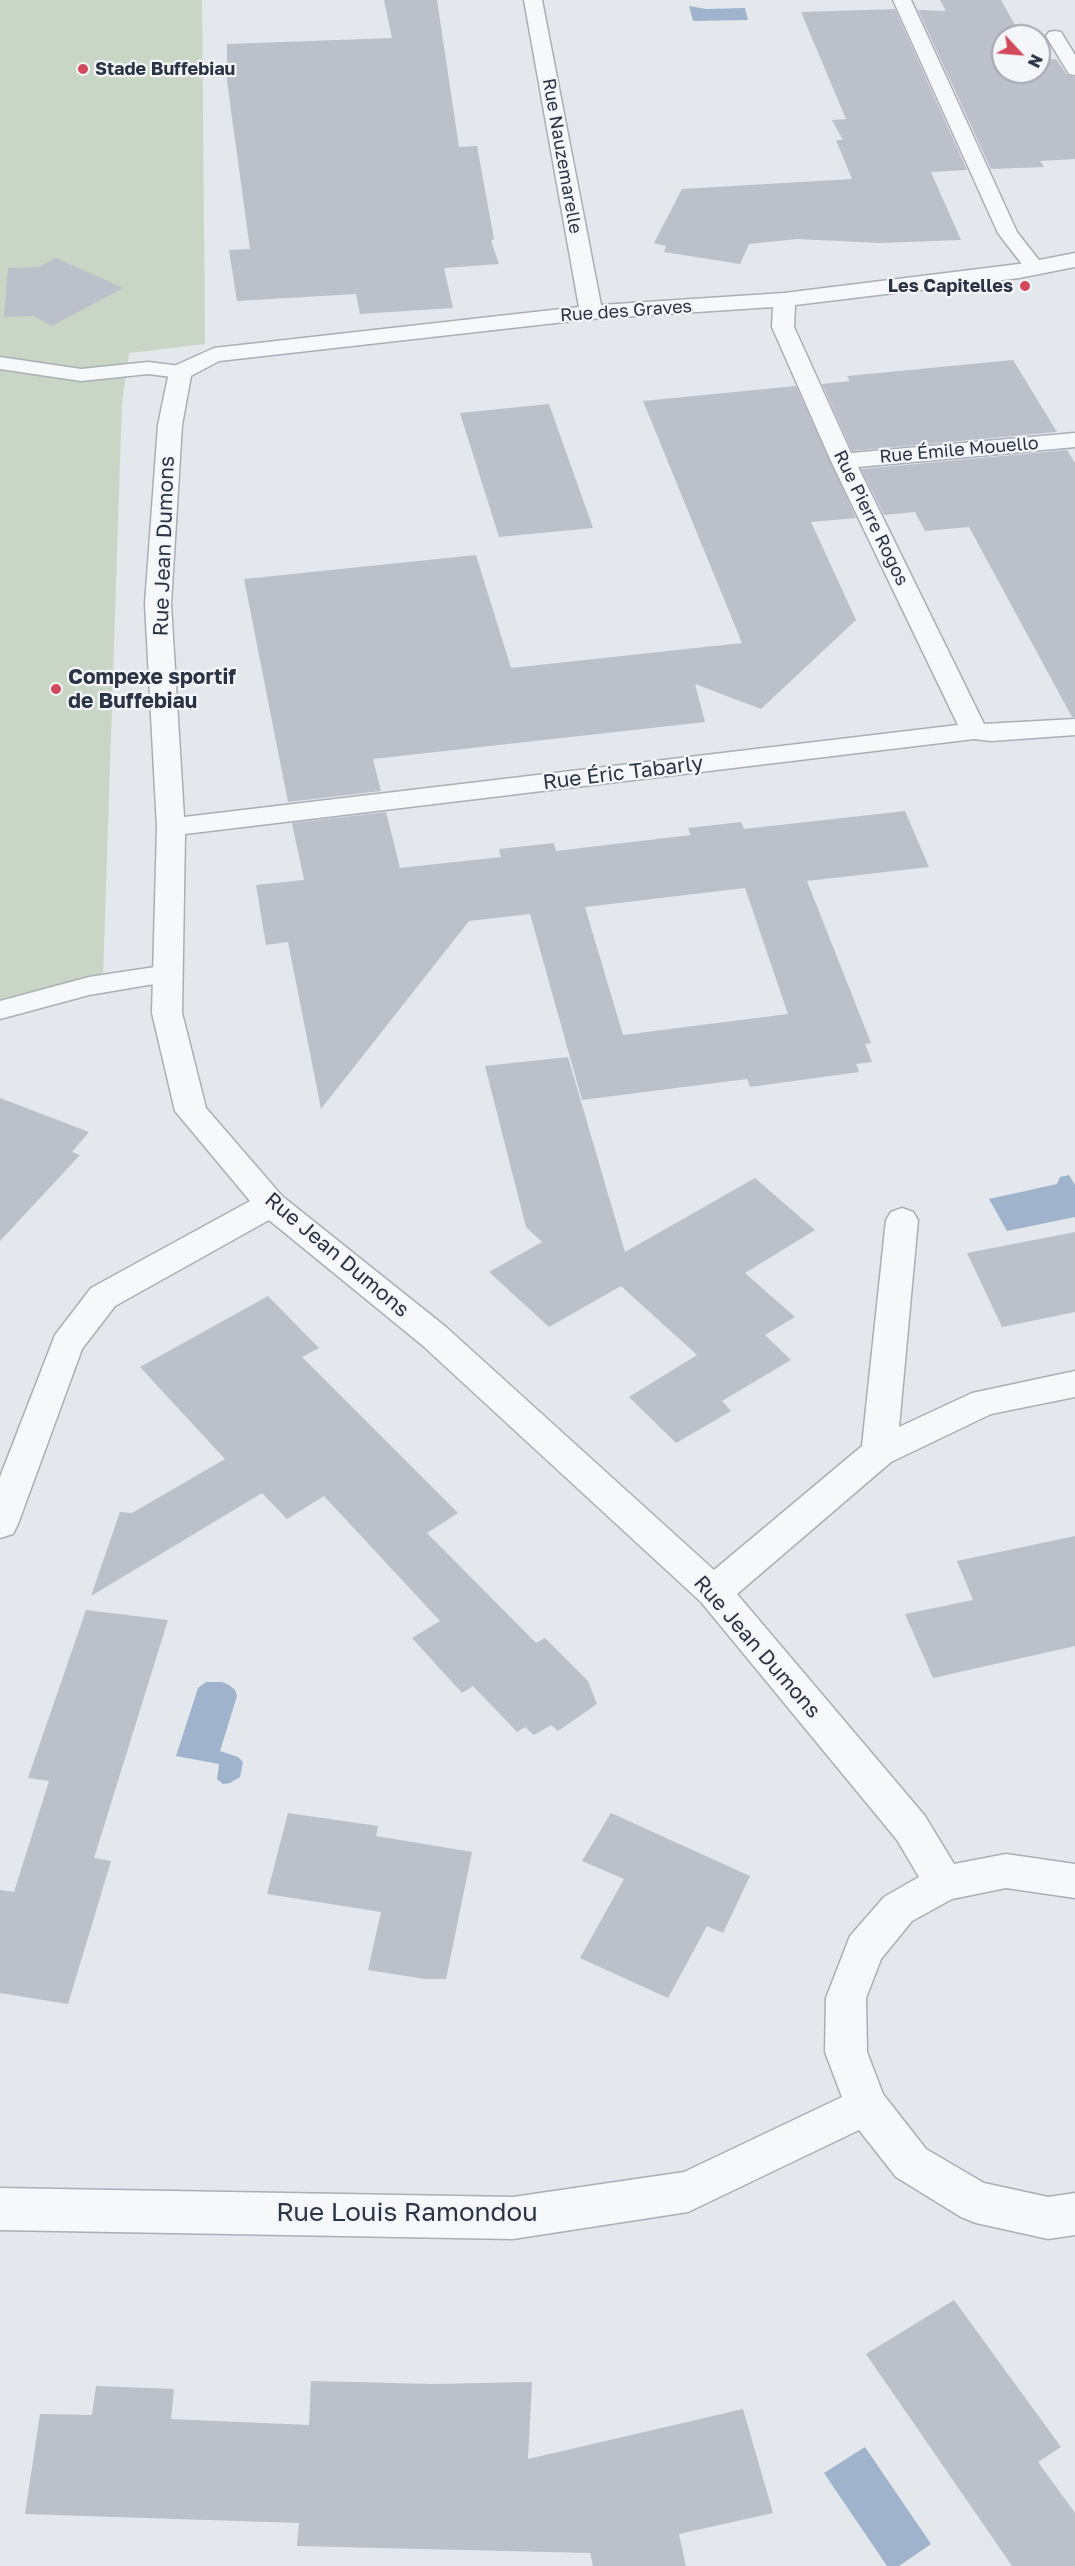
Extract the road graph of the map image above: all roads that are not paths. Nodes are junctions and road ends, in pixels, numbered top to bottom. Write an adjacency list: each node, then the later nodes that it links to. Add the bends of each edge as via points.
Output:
1 (533, 0): 8 (street, Rue Nauzemarelle)
2 (902, 0): 6 (lane, via 1008,233)
3 (1055, 36): 4 (lane)
4 (1075, 70)
5 (1075, 260): 6 (street, Rue des Graves)
6 (1035, 268): 7 (street, Rue des Graves)
7 (784, 300): 8 (street, Rue des Graves); 12 (street, Rue Pierre Rogos, via 783,327)
8 (591, 312): 10 (street, Rue des Graves, via 214,355)
9 (0, 363): 10 (lane, via 81,375 148,368)
10 (180, 372): 15 (street, Rue Jean Dumons, via 170,425 158,604)
11 (1075, 440): 12 (street, Rue Émile Mouello)
12 (843, 461): 14 (street, Rue Pierre Rogos)
13 (1075, 727): 14 (street, Rue Éric Tabarly)
14 (974, 731): 15 (street, Rue Éric Tabarly)
15 (171, 827): 16 (street, Rue Jean Dumons)
16 (168, 974): 17 (lane, via 89,986); 18 (street, Rue Jean Dumons, via 167,1012 191,1111)
17 (0, 1010)
18 (271, 1204): 22 (street, via 103,1297 67,1344); 23 (street, Rue Jean Dumons, via 434,1336)
19 (902, 1220): 21 (street)
20 (1075, 1384): 21 (street, via 984,1402)
21 (879, 1452): 23 (street)
22 (0, 1524)
23 (714, 1592): 25 (street, Rue Jean Dumons, via 910,1828)
24 (1075, 1881): 25 (street, via 1006,1871)
25 (944, 1883): 26 (street, via 898,1909 864,1949 846,1998 846,2052)
26 (866, 2106): 27 (street, Rue Louis Ramondou, via 688,2192 513,2218); 28 (street, via 911,2163 976,2202 1048,2218)
27 (0, 2209)
28 (1075, 2214)

